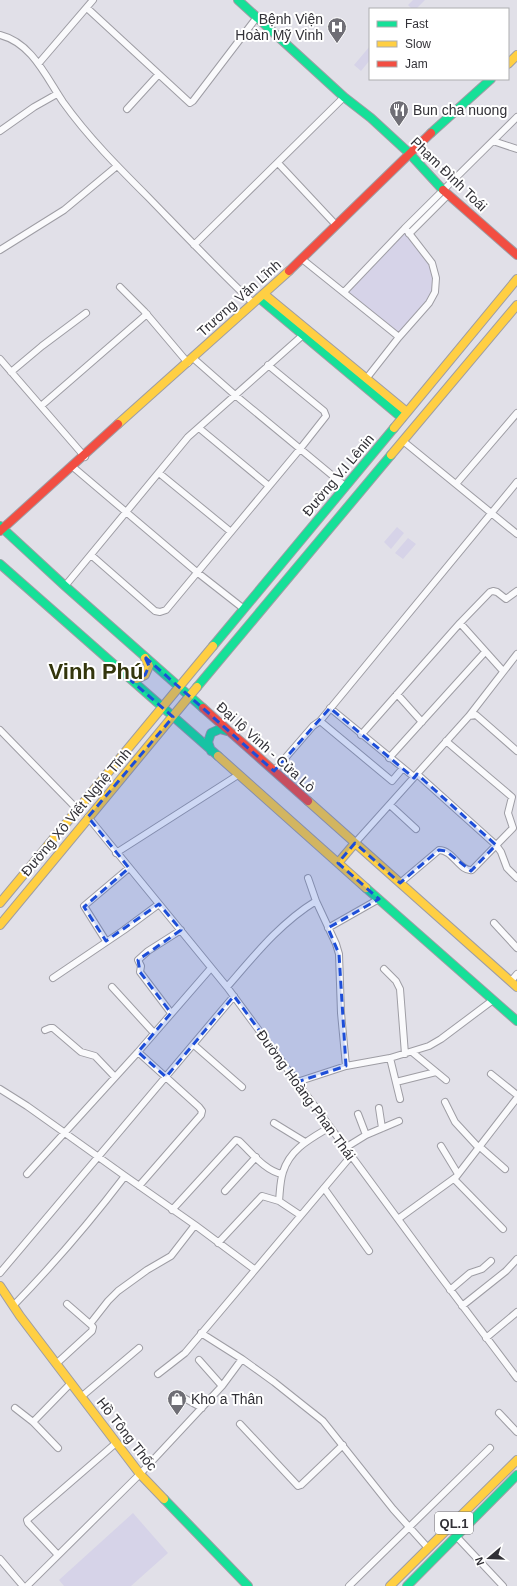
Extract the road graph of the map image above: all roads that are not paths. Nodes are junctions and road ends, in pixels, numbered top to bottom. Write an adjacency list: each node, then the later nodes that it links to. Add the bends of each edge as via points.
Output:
1 (93, 0): 3 (street)
2 (238, 0): 4 (main road, Phạm Đình Toái)
3 (87, 8): 7 (street); 9 (street)
4 (257, 17): 9 (street, via 192,102 188,102); 12 (main road, Phạm Đình Toái)
5 (0, 35): 7 (street, via 18,44)
6 (517, 55): 8 (main road)
7 (39, 63): 11 (street)
8 (509, 63)
9 (158, 74): 13 (street)
10 (490, 80): 19 (main road, Trương Văn Lĩnh)
11 (58, 94): 16 (street, via 34,107); 21 (street, via 89,136)
12 (344, 97): 19 (main road, Phạm Đình Toái); 20 (street)
13 (127, 109)
14 (517, 117): 17 (street)
15 (0, 122): 16 (street)
16 (2, 130)
17 (493, 141): 18 (street); 22 (street)
18 (517, 149)
19 (409, 153): 22 (main road, Phạm Đình Toái); 23 (main road, Trương Văn Lĩnh)
20 (278, 163): 23 (street); 25 (street)
21 (117, 166): 25 (street); 26 (street, via 64,210)
22 (446, 193): 24 (street); 27 (main road, Phạm Đình Toái)
23 (336, 225): 28 (main road, Trương Văn Lĩnh)
24 (407, 231): 31 (street); 37 (street, via 432,263 436,283 431,299)
25 (194, 245): 32 (street)
26 (0, 250)
27 (517, 255)
28 (302, 259): 31 (street); 32 (main road, Trương Văn Lĩnh)
29 (517, 279): 46 (main road, Đường V.I Lênin)
30 (120, 287): 35 (street)
31 (344, 292): 37 (street)
32 (259, 299): 36 (main road); 39 (main road, Trương Văn Lĩnh); 42 (main road)
33 (517, 305): 49 (main road, Đường V.I Lênin)
34 (86, 313): 41 (street)
35 (147, 314): 39 (street); 44 (street)
36 (303, 335): 40 (street); 46 (main road)
37 (399, 337): 42 (street)
38 (0, 359): 41 (street)
39 (191, 360): 43 (street); 51 (main road, Trương Văn Lĩnh)
40 (268, 365): 43 (street); 50 (street, via 326,413 325,418)
41 (11, 372): 44 (street)
42 (366, 379): 46 (main road)
43 (235, 395): 47 (street); 50 (street)
44 (41, 406): 51 (street)
45 (517, 413): 55 (street)
46 (404, 415): 48 (main road, Đường V.I Lênin)
47 (199, 428): 53 (street, via 188,437); 56 (street)
48 (391, 431): 49 (main road); 57 (main road, Đường V.I Lênin)
49 (402, 441): 55 (street); 77 (main road, Đường V.I Lênin)
50 (300, 449): 56 (street); 57 (street)
51 (85, 457): 52 (main road, Trương Văn Lĩnh)
52 (73, 467): 58 (street); 60 (main road, Trương Văn Lĩnh)
53 (159, 473): 58 (street); 61 (street)
54 (517, 482): 59 (street)
55 (456, 484): 59 (street)
56 (269, 486): 61 (street)
57 (345, 486): 68 (main road, Đường V.I Lênin)
58 (126, 513): 63 (street); 65 (street)
59 (491, 514): 62 (street); 79 (street)
60 (1, 527): 66 (main road, Đại lộ Vinh - Cửa Lò)
61 (231, 532): 65 (street)
62 (517, 534)
63 (91, 555): 65 (street, via 155,611 160,612 166,610); 66 (street)
64 (0, 564): 74 (main road)
65 (198, 573): 68 (street)
66 (65, 586): 72 (main road, Đại lộ Vinh - Cửa Lò)
67 (517, 591): 69 (street, via 506,599 492,591)
68 (244, 609): 75 (main road, Đường V.I Lênin)
69 (460, 623): 70 (street); 76 (street)
70 (485, 652): 73 (street); 83 (street)
71 (517, 654): 73 (street)
72 (145, 657): 74 (main road, via 148,666 145,675 137,679); 75 (main road, Đại lộ Vinh - Cửa Lò)
73 (504, 671): 80 (street)
74 (127, 677): 78 (main road)
75 (178, 686): 77 (main road, Đại lộ Vinh - Cửa Lò); 78 (main road, Đường Xô Viết Nghệ Tĩnh)
76 (397, 694): 83 (street); 86 (street)
77 (190, 697): 81 (main road, Đường V.I Lênin); 84 (main road, Đại lộ Vinh - Cửa Lò)
78 (162, 707): 81 (main road); 99 (main road, Đường Xô Viết Nghệ Tĩnh)
79 (330, 708): 82 (street); 86 (street)
80 (469, 716): 88 (street); 90 (street, via 476,716)
81 (173, 717): 89 (main road); 100 (main road, Đường Xô Viết Nghệ Tĩnh)
82 (320, 721): 93 (street); 96 (street)
83 (422, 722): 91 (street)
84 (228, 731): 89 (main road, via 220,729 211,733 208,744); 93 (main road, Đại lộ Vinh - Cửa Lò)
85 (2, 732): 87 (street); 99 (street)
86 (361, 735): 91 (street)
87 (0, 740)
88 (446, 741): 95 (street); 103 (street, via 512,797 508,813 513,828)
89 (212, 751): 94 (main road)
90 (517, 751)
91 (389, 758): 92 (street)
92 (402, 768): 95 (street); 96 (street)
93 (274, 771): 102 (main road, Đại lộ Vinh - Cửa Lò)
94 (238, 775): 104 (street); 105 (main road)
95 (416, 776): 97 (street); 103 (street)
96 (392, 781): 97 (street)
97 (402, 790): 98 (street)
98 (390, 805): 101 (street); 102 (street)
99 (77, 809): 112 (main road, Đường Xô Viết Nghệ Tĩnh)
100 (88, 817): 104 (street, Đường Hoàng Phan Thái); 115 (main road, Đường Xô Viết Nghệ Tĩnh)
101 (416, 829)
102 (355, 843): 105 (main road); 109 (main road, Đại lộ Vinh - Cửa Lò)
103 (496, 846): 108 (street, via 508,868); 109 (street, via 471,871 446,851 439,850)
104 (116, 853): 106 (street, Đường Hoàng Phan Thái)
105 (338, 863): 110 (main road)
106 (129, 868): 113 (street, Đường Hoàng Phan Thái); 118 (street, via 84,906)
107 (308, 878): 111 (street)
108 (517, 878)
109 (400, 883): 124 (main road, Đại lộ Vinh - Cửa Lò)
110 (379, 899): 116 (street); 128 (main road)
111 (316, 901): 116 (street); 126 (street, via 272,936)
112 (0, 902)
113 (159, 904): 117 (street, Đường Hoàng Phan Thái); 118 (street)
114 (494, 923): 119 (street)
115 (0, 925)
116 (328, 928): 138 (street, via 339,954)
117 (181, 930): 120 (street, Đường Hoàng Phan Thái); 129 (street, via 138,960 140,972)
118 (106, 941): 123 (street)
119 (517, 948)
120 (211, 968): 126 (street, Đường Hoàng Phan Thái); 129 (street)
121 (384, 969): 136 (street, via 399,987)
122 (517, 974): 124 (street)
123 (53, 978)
124 (514, 984)
125 (112, 987): 132 (street)
126 (227, 987): 127 (street, Đường Hoàng Phan Thái)
127 (234, 996): 133 (street); 144 (street, Đường Hoàng Phan Thái)
128 (493, 1000): 130 (main road); 135 (street, via 438,1041)
129 (171, 1013): 132 (street)
130 (517, 1021)
131 (45, 1030): 141 (street, via 53,1028 81,1052 95,1056)
132 (154, 1032): 134 (street)
133 (194, 1045): 142 (street); 146 (street)
134 (138, 1052): 141 (street); 142 (street)
135 (412, 1052): 136 (street); 139 (street)
136 (405, 1054): 137 (street)
137 (390, 1058): 138 (street); 145 (street)
138 (346, 1066): 144 (street)
139 (436, 1072): 143 (street); 145 (street)
140 (491, 1074): 148 (street)
141 (115, 1077): 157 (street)
142 (166, 1078): 164 (street); 171 (street, via 200,1108 202,1113)
143 (446, 1080)
144 (297, 1082): 155 (street, Đường Hoàng Phan Thái)
145 (396, 1082): 149 (street)
146 (242, 1088)
147 (0, 1089): 157 (street)
148 (517, 1097): 162 (street)
149 (400, 1099)
150 (446, 1102): 162 (street, via 455,1122)
151 (379, 1108): 156 (street)
152 (358, 1114): 158 (street)
153 (399, 1121): 156 (street)
154 (274, 1123): 159 (street)
155 (330, 1127): 159 (street); 161 (street, Đường Hoàng Phan Thái)
156 (382, 1128): 158 (street)
157 (65, 1133): 164 (street); 167 (street)
158 (366, 1135): 161 (street)
159 (305, 1142): 168 (street, via 290,1157)
160 (441, 1146): 170 (street)
161 (345, 1148): 163 (street, Đường Hoàng Phan Thái)
162 (479, 1148): 166 (street); 170 (street)
163 (351, 1156): 172 (street); 177 (street, Đường Hoàng Phan Thái)
164 (99, 1157): 169 (street); 185 (street)
165 (256, 1157): 168 (street, via 273,1171); 173 (street); 175 (street, via 236,1140)
166 (506, 1169)
167 (27, 1174)
168 (282, 1174): 174 (street)
169 (125, 1176): 171 (street); 189 (street, via 96,1214)
170 (456, 1177): 177 (street); 179 (street)
171 (139, 1186): 175 (street)
172 (324, 1188): 176 (street); 181 (street)
173 (225, 1191)
174 (279, 1201): 176 (street); 180 (street, via 260,1197)
175 (172, 1210): 178 (street)
176 (300, 1215): 184 (street)
177 (398, 1219): 187 (street, Đường Hoàng Phan Thái)
178 (195, 1225): 180 (street); 192 (street, via 172,1256 118,1291)
179 (503, 1229)
180 (218, 1242): 184 (street)
181 (369, 1251)
182 (517, 1259): 190 (street)
183 (491, 1261): 187 (street, via 482,1269 470,1273)
184 (254, 1269): 193 (street)
185 (0, 1273)
186 (0, 1286): 189 (main road, Hồ Tông Thốc)
187 (450, 1290): 190 (street, Đường Hoàng Phan Thái)
188 (67, 1304): 192 (street)
189 (13, 1306): 198 (main road, Hồ Tông Thốc)
190 (462, 1306): 194 (street, Đường Hoàng Phan Thái)
191 (517, 1312): 194 (street)
192 (90, 1324): 198 (street, via 93,1327 92,1331)
193 (201, 1333): 196 (street); 199 (street, via 181,1357)
194 (486, 1338): 200 (street, Đường Hoàng Phan Thái)
195 (139, 1348): 203 (street)
196 (242, 1359): 202 (street); 212 (street, via 318,1417)
197 (199, 1360): 202 (street)
198 (56, 1364): 201 (main road, Hồ Tông Thốc)
199 (158, 1374)
200 (517, 1378)
201 (71, 1383): 203 (main road, Hồ Tông Thốc); 208 (street)
202 (222, 1386): 206 (street)
203 (81, 1397): 211 (main road, Hồ Tông Thốc)
204 (177, 1397): 206 (street)
205 (15, 1408): 208 (street)
206 (202, 1408): 216 (street)
207 (499, 1414): 210 (street)
208 (33, 1422): 213 (street)
209 (240, 1424): 212 (street, via 298,1486)
210 (517, 1432)
211 (116, 1443): 216 (main road, Hồ Tông Thốc); 221 (street, via 27,1520)
212 (343, 1445): 217 (street)
213 (58, 1448)
214 (490, 1448): 217 (street)
215 (516, 1468): 218 (main road, QL.1); 219 (main road, QL.1)
216 (140, 1474): 221 (street); 225 (main road, Hồ Tông Thốc)
217 (410, 1528): 220 (street); 226 (street)
218 (448, 1528): 219 (main road); 220 (main road, QL.1)
219 (456, 1536): 228 (main road, QL.1); 229 (street)
220 (428, 1548): 227 (main road, QL.1)
221 (58, 1555): 224 (street)
222 (0, 1559): 223 (street)
223 (23, 1586)
224 (27, 1586)
225 (248, 1586)
226 (349, 1586)
227 (390, 1586)
228 (407, 1586)
229 (503, 1586)

